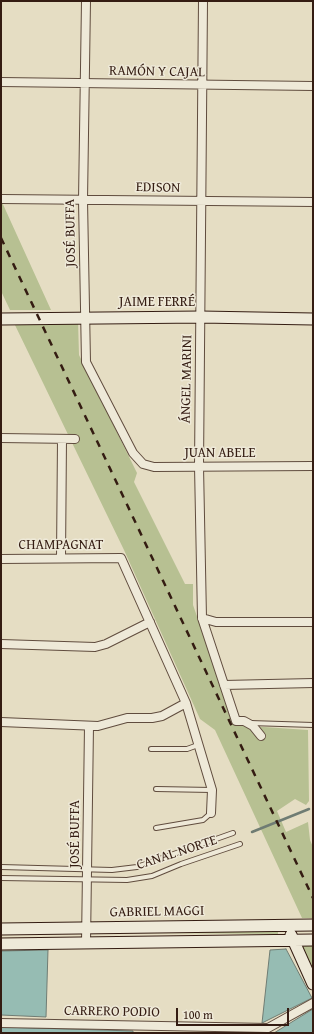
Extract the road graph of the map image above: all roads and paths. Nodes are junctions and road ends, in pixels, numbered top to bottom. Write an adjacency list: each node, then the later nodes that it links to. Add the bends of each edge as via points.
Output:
1 (86, 1): 4 (street, JOSÉ BUFFA)
2 (203, 1): 5 (street, ÁNGEL MARINI)
3 (1, 82): 4 (street, RAMÓN Y CAJAL)
4 (84, 84): 5 (street, RAMÓN Y CAJAL); 8 (street, JOSÉ BUFFA)
5 (202, 86): 6 (street, RAMÓN Y CAJAL); 9 (street, ÁNGEL MARINI)
6 (313, 86)
7 (2, 199): 8 (street, EDISON)
8 (83, 200): 9 (street, EDISON); 11 (street, JOSÉ BUFFA)
9 (202, 202): 10 (street, EDISON); 12 (street, ÁNGEL MARINI)
10 (313, 202)
11 (85, 317): 12 (street, JAIME FERRÉ); 13 (street, JAIME FERRÉ); 18 (street, JOSÉ BUFFA, via 86,362)
12 (201, 317): 14 (street, JAIME FERRÉ); 19 (street, ÁNGEL MARINI)
13 (1, 319)
14 (313, 319)
15 (1, 438): 16 (street)
16 (62, 439): 17 (street); 22 (street)
17 (75, 439)
18 (133, 453): 19 (street, JUAN ABELE, via 143,464)
19 (199, 466): 20 (street, JUAN ABELE); 23 (street, ÁNGEL MARINI)
20 (313, 466)
21 (1, 558): 22 (street, CHAMPAGNAT)
22 (61, 558): 24 (street, CHAMPAGNAT, via 121,558)
23 (202, 618): 25 (street, via 216,622); 28 (street, ÁNGEL MARINI)
24 (150, 622): 26 (street, via 95,647); 29 (street)
25 (313, 622)
26 (1, 644)
27 (313, 683): 28 (street)
28 (224, 685): 31 (street, ÁNGEL MARINI, via 236,721)
29 (186, 703): 33 (street, via 162,716 127,718); 35 (street)
30 (1, 722): 33 (street)
31 (248, 723): 32 (lane); 34 (street, ÁNGEL MARINI)
32 (313, 725)
33 (89, 726): 44 (street, JOSÉ BUFFA)
34 (261, 736)
35 (198, 745): 36 (lane, via 187,749); 38 (street)
36 (151, 749)
37 (156, 789): 38 (lane)
38 (212, 790): 39 (street)
39 (211, 813): 40 (lane, via 203,820)
40 (156, 828)
41 (233, 833): 44 (lane, CANAL NORTE, via 137,867)
42 (240, 844): 46 (lane, CANAL NORTE, via 152,876 127,880)
43 (1, 867): 44 (lane, CANAL NORTE)
44 (87, 869): 46 (street, JOSÉ BUFFA)
45 (1, 878): 46 (lane, CANAL NORTE)
46 (88, 880): 50 (street, JOSÉ BUFFA)
47 (287, 925): 48 (street, GABRIEL MAGGI); 49 (street, GABRIEL MAGGI); 52 (street)
48 (313, 925)
49 (134, 927): 50 (street, GABRIEL MAGGI); 54 (street)
50 (86, 928): 51 (street, GABRIEL MAGGI); 55 (street, JOSÉ BUFFA)
51 (1, 929)
52 (293, 940): 53 (street); 54 (street); 57 (street)
53 (313, 940)
54 (134, 942): 55 (street)
55 (86, 943): 56 (street)
56 (1, 944)
57 (313, 984)
58 (313, 1004): 61 (street, CARRERO PODIO)
59 (1, 1022): 60 (street, CARRERO PODIO)
60 (138, 1029): 61 (street, CARRERO PODIO)
61 (268, 1030)

